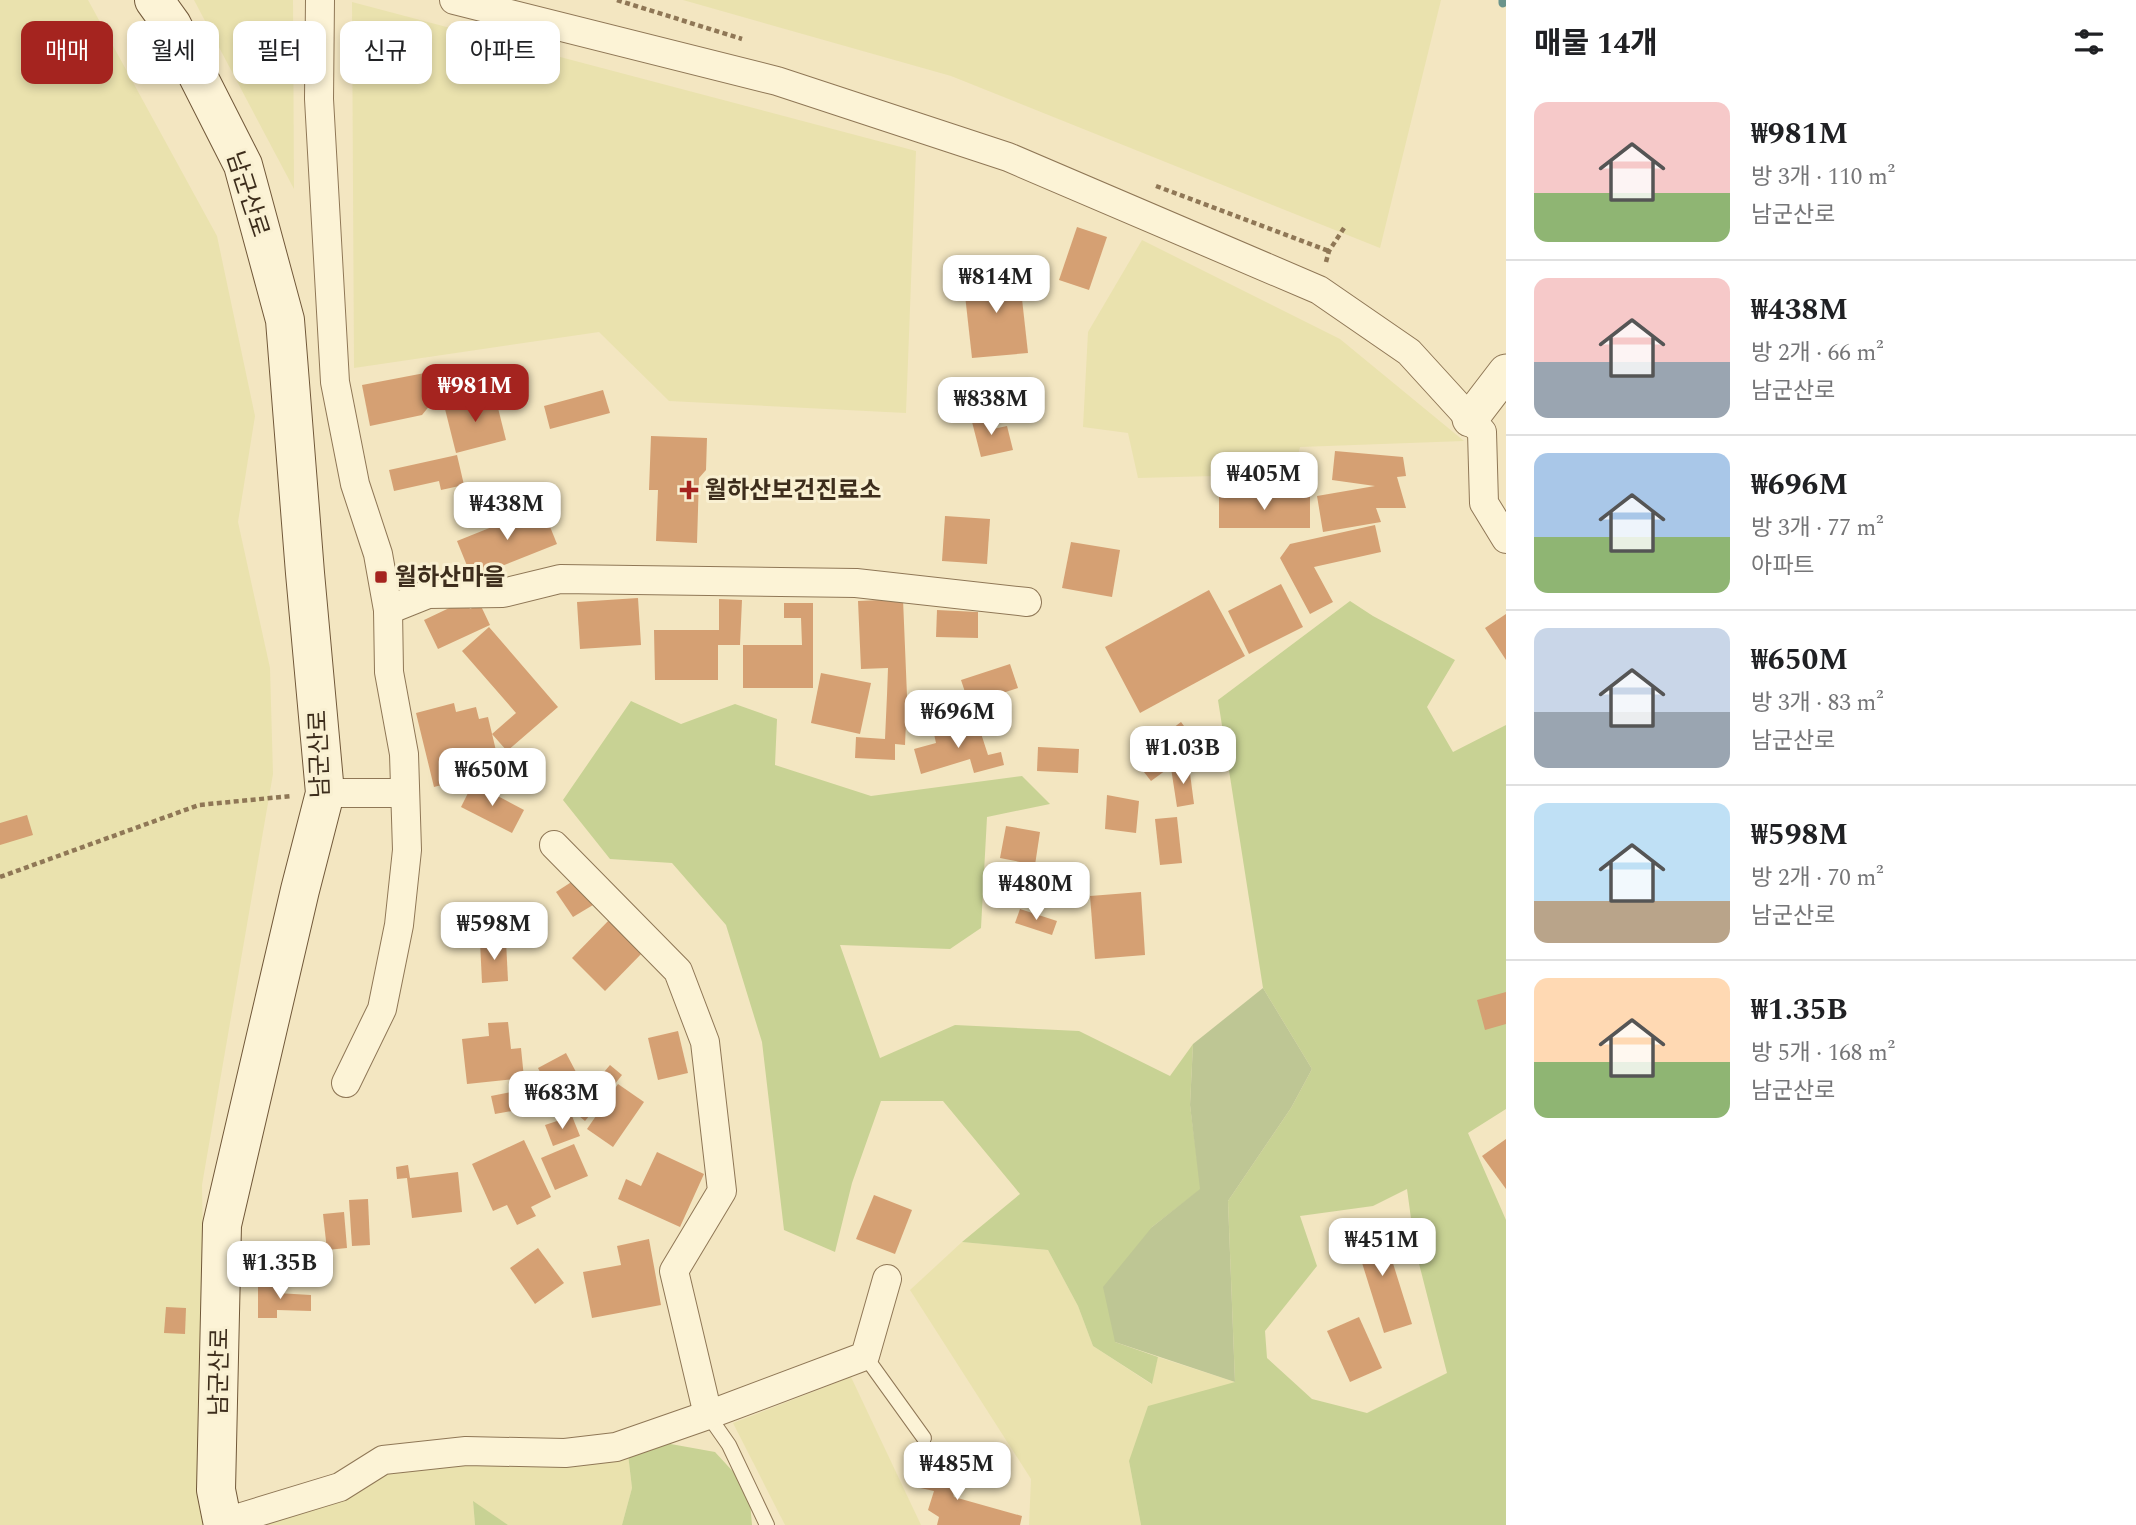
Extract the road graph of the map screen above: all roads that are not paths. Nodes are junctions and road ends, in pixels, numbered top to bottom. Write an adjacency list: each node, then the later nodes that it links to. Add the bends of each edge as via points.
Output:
1 (154, 0): 9 (main road, 남군산로, via 172,25 243,165 285,320)
2 (320, 0): 8 (street, via 319,99 335,382 355,484 378,554)
3 (454, 0): 5 (street, via 777,81 1008,157 1320,290 1409,352)
4 (1506, 372): 5 (street)
5 (1470, 419): 6 (street, via 1482,432 1484,503)
6 (1506, 539)
7 (1027, 602): 8 (street, via 856,583 560,579 503,593 428,594)
8 (388, 610): 10 (street, via 389,672 404,754)
9 (326, 793): 10 (street); 17 (main road, 남군산로, via 222,1225 216,1490)
10 (405, 793): 12 (street, via 407,850 385,997)
11 (554, 845): 15 (street, via 678,971 705,1042 722,1191 674,1271)
12 (346, 1083)
13 (887, 1279): 14 (street)
14 (865, 1356): 15 (street); 16 (lane)
15 (708, 1415): 17 (street, via 616,1447 565,1453 466,1451 383,1460 340,1487); 18 (lane, via 729,1445)
16 (924, 1438)
17 (223, 1524)
18 (767, 1525)

